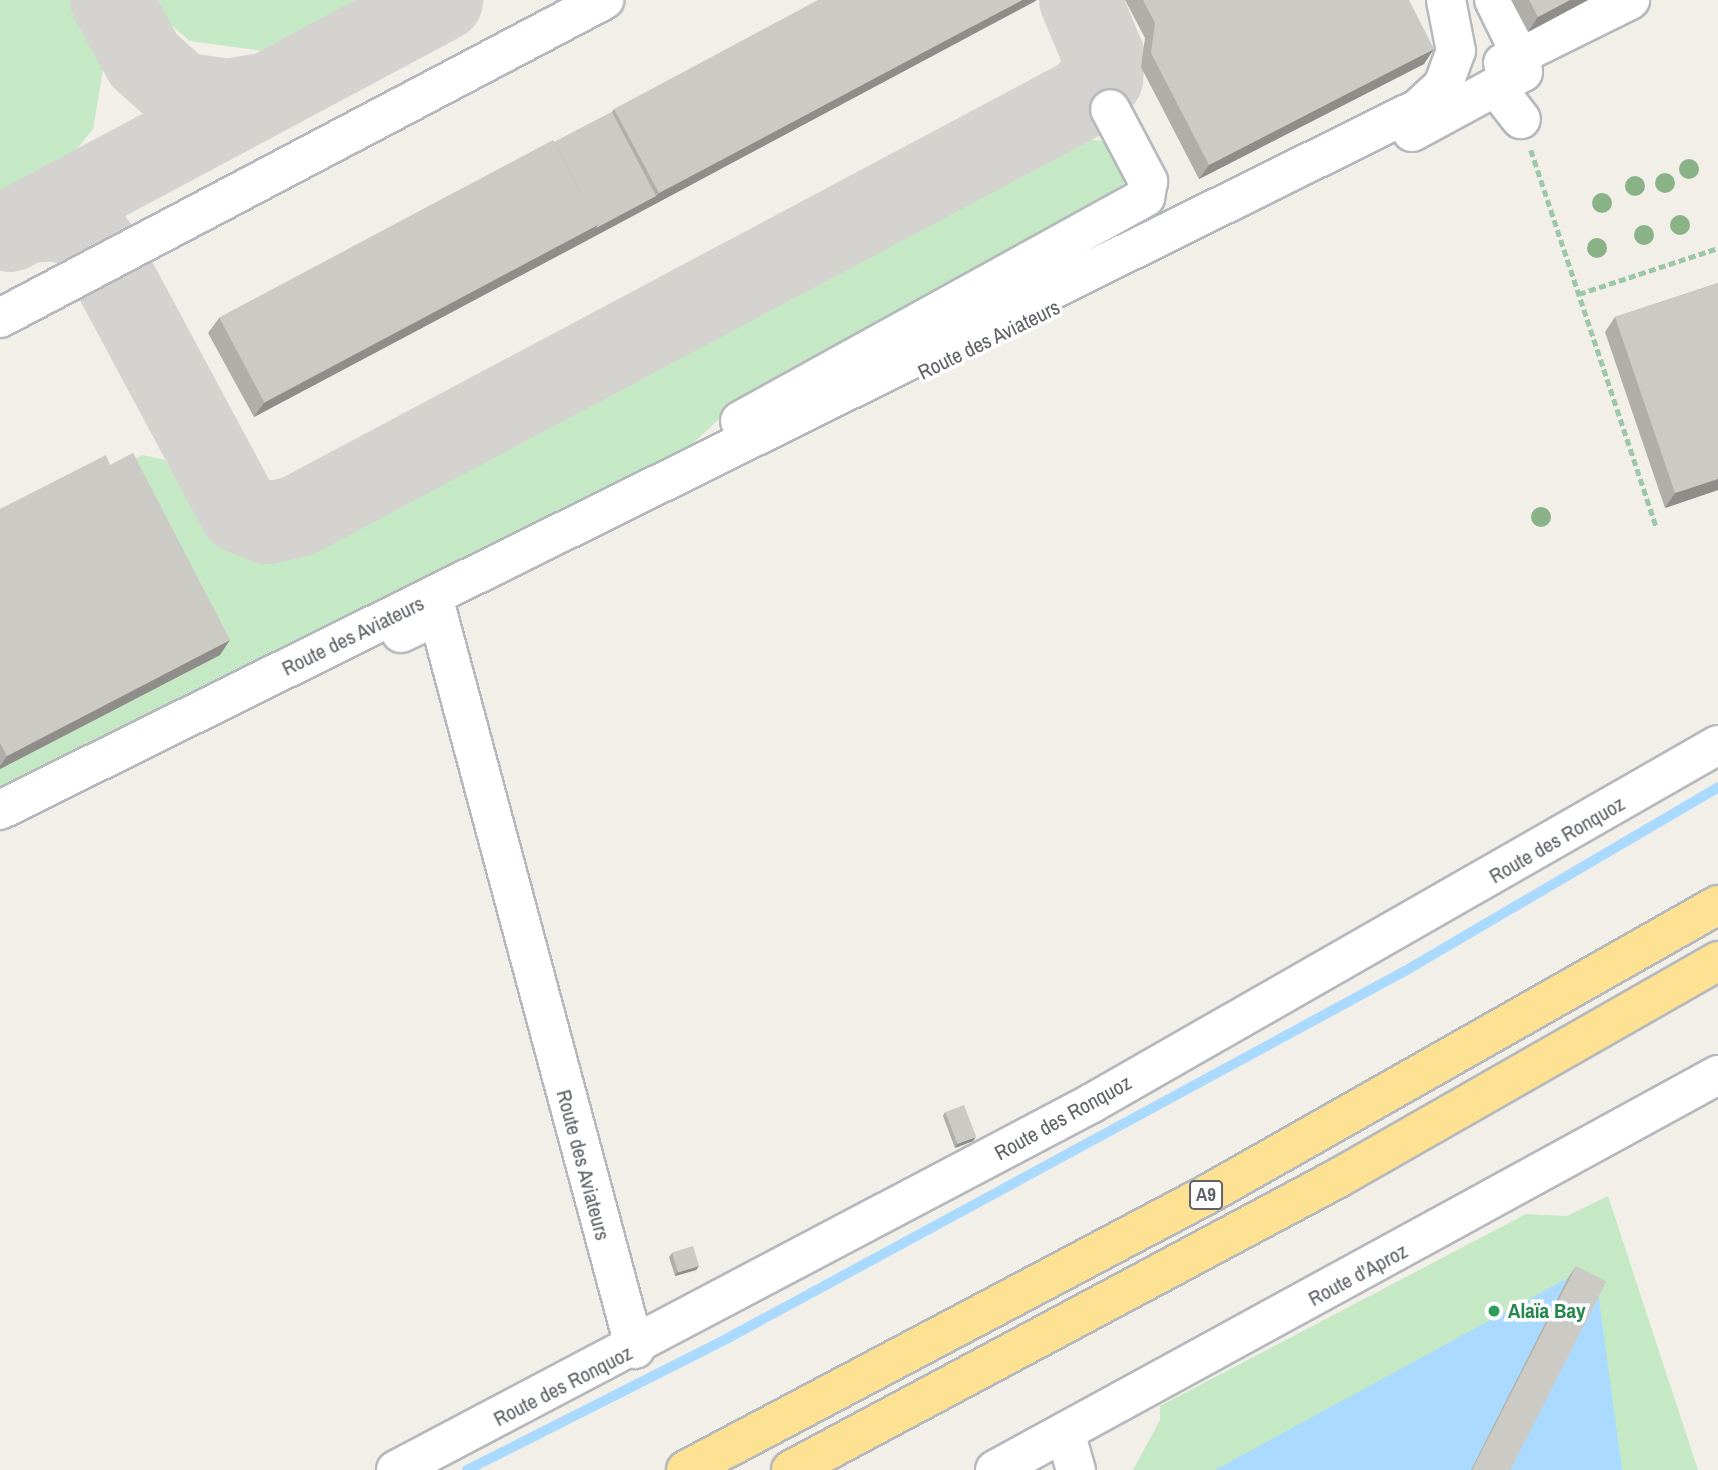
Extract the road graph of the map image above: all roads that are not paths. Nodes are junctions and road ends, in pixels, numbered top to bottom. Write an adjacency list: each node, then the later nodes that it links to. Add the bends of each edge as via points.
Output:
1 (604, 0): 8 (street)
2 (1446, 0): 9 (street, Route des Aviateurs, via 1456,51 1443,86 1419,108)
3 (1494, 0): 5 (street)
4 (1630, 0): 5 (street, Route des Aviateurs)
5 (1507, 69): 7 (street); 10 (street, Route des Aviateurs)
6 (1110, 109): 9 (street, via 1148,181 1145,197 744,416)
7 (1521, 119)
8 (0, 318)
9 (706, 463): 12 (street, Route des Aviateurs)
10 (438, 615): 12 (street, Route des Aviateurs); 16 (street, Route des Aviateurs)
11 (1718, 745): 16 (street, Route des Ronquoz, via 1385,940)
12 (8, 819)
13 (1718, 905): 19 (highway, A9, via 1208,1195)
14 (1718, 961): 20 (highway, A9, via 1289,1205)
15 (1718, 1075): 17 (street, Route d'Aproz)
16 (635, 1349): 18 (street, Route des Ronquoz)
17 (1066, 1432): 21 (street, Route d'Aproz); 22 (street)
18 (396, 1470)
19 (686, 1470)
20 (791, 1470)
21 (995, 1470)
22 (1076, 1470)

